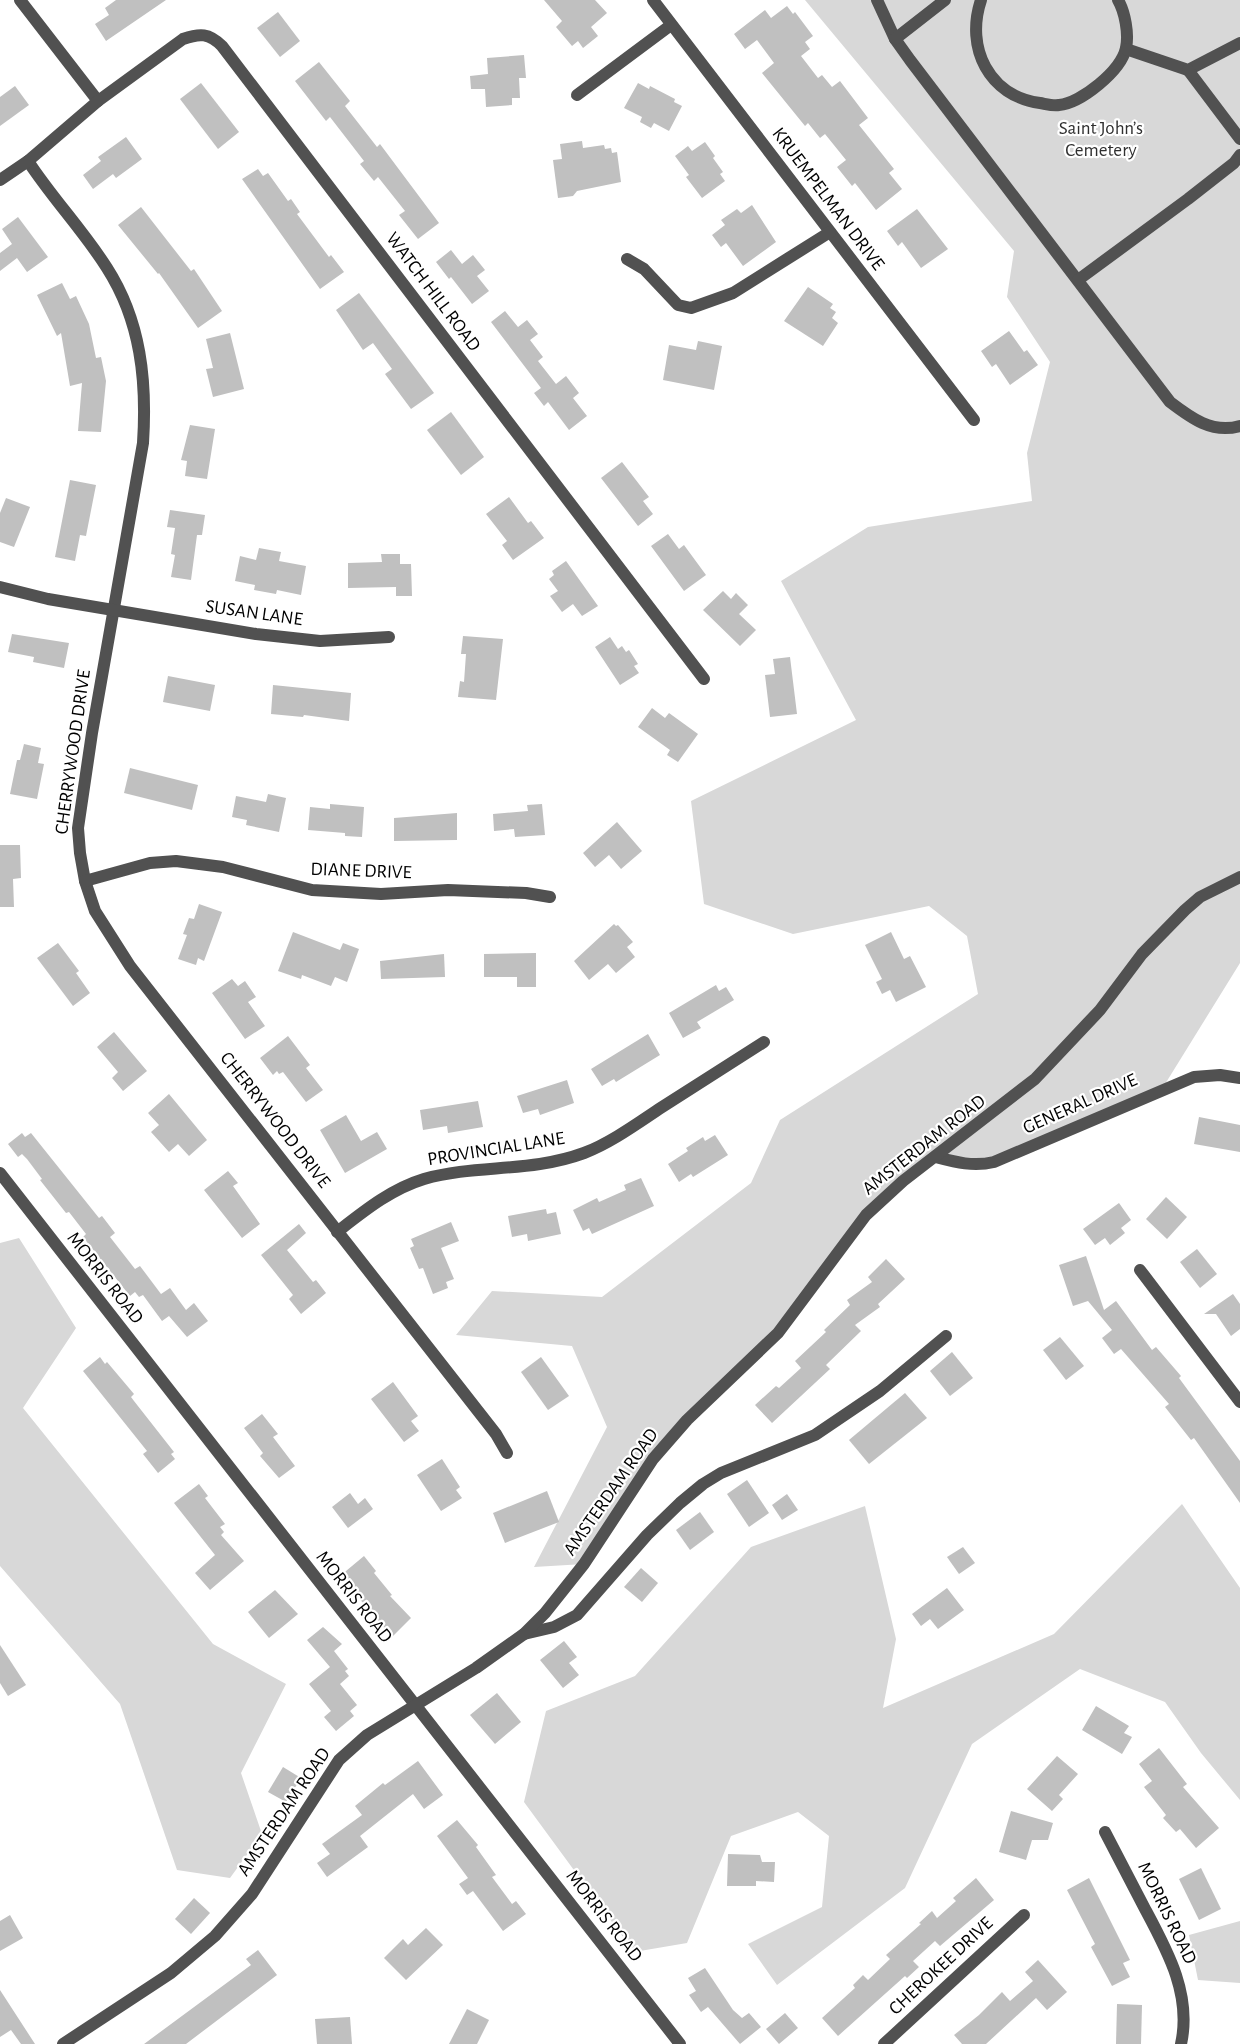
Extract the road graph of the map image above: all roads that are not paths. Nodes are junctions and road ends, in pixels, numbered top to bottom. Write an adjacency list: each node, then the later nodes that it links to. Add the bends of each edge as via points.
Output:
1 (20, 0): 13 (street)
2 (653, 0): 7 (street, KRUEMPELMAN DRIVE)
3 (877, 0): 8 (street)
4 (945, 0): 8 (street)
5 (980, 0): 10 (street, via 976,25 977,48 982,63 1000,86 1024,101 1058,106 1074,102 1101,84)
6 (1118, 0): 10 (street, via 1125,17)
7 (671, 25): 12 (street); 18 (street, KRUEMPELMAN DRIVE)
8 (895, 39): 20 (street)
9 (1240, 43): 11 (street)
10 (1126, 49): 11 (street)
11 (1188, 70): 14 (street)
12 (577, 94)
13 (98, 101): 16 (street, WATCH HILL ROAD); 26 (street, WATCH HILL ROAD, via 183,39 206,34 222,46)
14 (1240, 139)
15 (1240, 155): 20 (street, via 1188,199)
16 (28, 161): 17 (street, WATCH HILL ROAD); 24 (street, CHERRYWOOD DRIVE, via 108,268 135,330 143,368 146,400 143,443)
17 (0, 180)
18 (830, 232): 19 (street, via 733,293 691,308 682,308 644,269); 21 (street, KRUEMPELMAN DRIVE)
19 (627, 259)
20 (1078, 280): 22 (street, via 1170,402 1198,423 1229,429)
21 (974, 420)
22 (1240, 426)
23 (0, 587): 24 (street, SUSAN LANE, via 48,599)
24 (114, 609): 25 (street, SUSAN LANE, via 320,642); 28 (street, CHERRYWOOD DRIVE, via 78,828)
25 (389, 637)
26 (704, 679)
27 (1240, 877): 32 (street, AMSTERDAM ROAD, via 1200,897 1185,910 1142,954 1100,1010 1048,1066)
28 (85, 881): 29 (street, DIANE DRIVE, via 150,863 176,861 223,867 312,890 381,894 458,891); 34 (street, CHERRYWOOD DRIVE, via 94,911 130,966)
29 (550, 897)
30 (764, 1042): 34 (street, PROVINCIAL LANE, via 627,1130 585,1152 529,1167 424,1179 390,1194)
31 (1240, 1078): 32 (street, GENERAL DRIVE, via 1220,1075 1194,1077 994,1162 962,1163)
32 (936, 1157): 39 (street, AMSTERDAM ROAD, via 866,1215 778,1333 686,1420 653,1459 584,1564)
33 (0, 1173): 40 (street, MORRIS ROAD)
34 (337, 1232): 38 (street, CHERRYWOOD DRIVE, via 496,1434)
35 (1140, 1270): 37 (street)
36 (946, 1336): 39 (street, via 880,1391 815,1435 721,1473 703,1484 647,1535 577,1615 554,1627)
37 (1240, 1402)
38 (507, 1453)
39 (524, 1634): 40 (street, AMSTERDAM ROAD)
40 (416, 1706): 43 (street, AMSTERDAM ROAD, via 367,1735 339,1760 252,1894 215,1936 171,1972); 44 (street, MORRIS ROAD)
41 (1105, 1832): 46 (street, MORRIS ROAD, via 1171,1959 1180,1984 1183,2010)
42 (1024, 1916): 45 (street, CHEROKEE DRIVE)
43 (63, 2044)
44 (680, 2044)
45 (884, 2044)
46 (1181, 2044)

